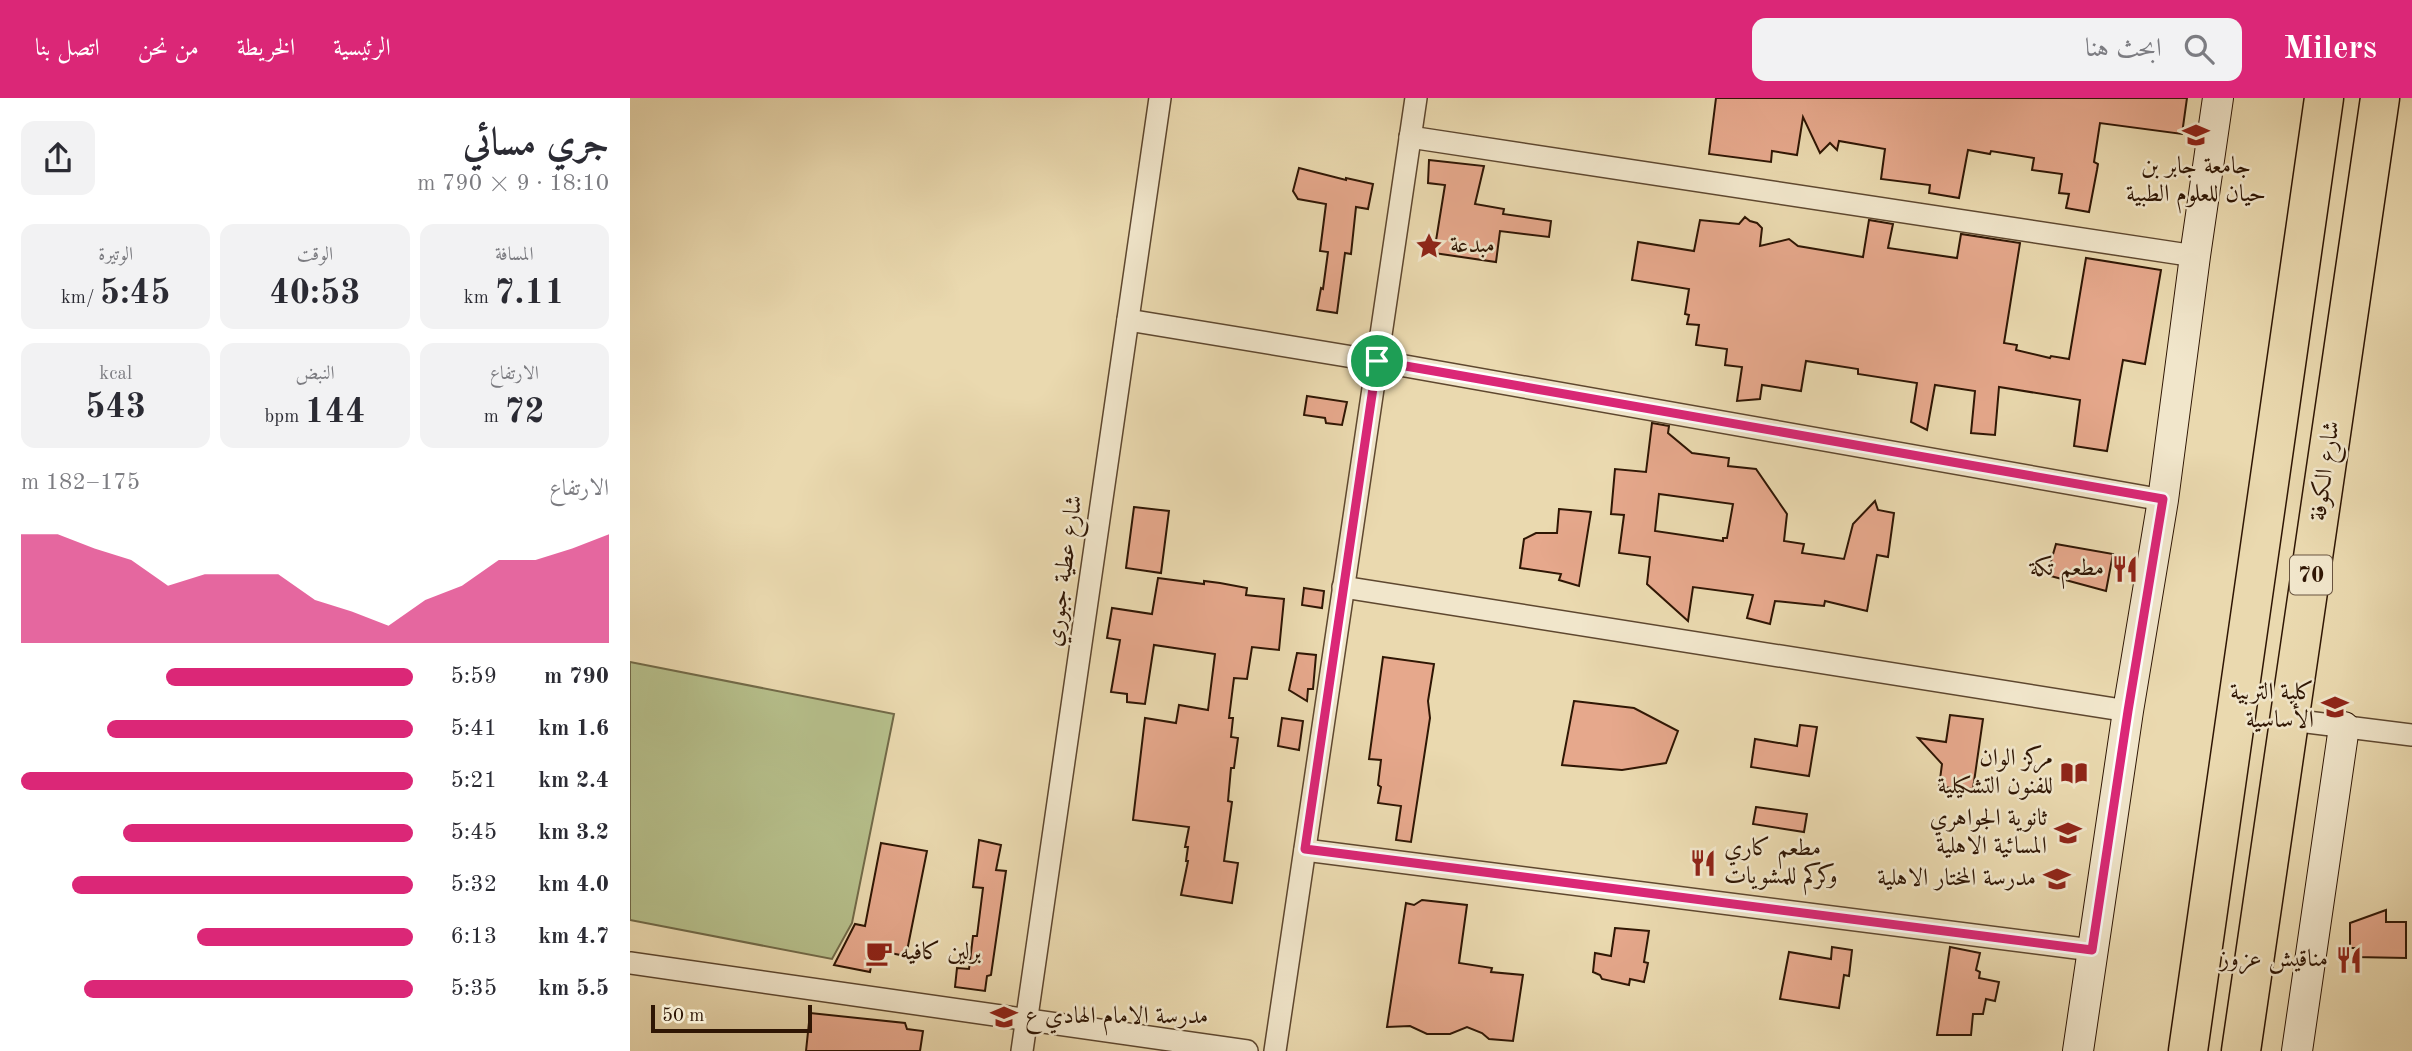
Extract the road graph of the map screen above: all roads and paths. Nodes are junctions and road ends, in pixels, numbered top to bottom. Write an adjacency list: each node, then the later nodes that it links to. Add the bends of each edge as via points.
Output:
1 (1160, 98): 8 (street, شارع عطية جبوري)
2 (1416, 98): 6 (street)
3 (2218, 98): 7 (street)
4 (2325, 98): 24 (highway, 70)
5 (2380, 98): 13 (highway, شارع الكوفة / 70)
6 (1410, 136): 7 (street); 9 (street)
7 (2195, 256): 10 (street)
8 (1128, 320): 9 (street); 19 (street, شارع عطية جبوري)
9 (1377, 361): 10 (street); 11 (street)
10 (2163, 499): 12 (street)
11 (1343, 587): 12 (street); 16 (street)
12 (2128, 711): 17 (street)
13 (2291, 720): 14 (street); 25 (highway, شارع الكوفة / 70)
14 (2344, 727): 15 (street); 26 (street)
15 (2412, 735)
16 (1305, 849): 17 (street); 22 (street)
17 (2092, 950): 23 (street)
18 (630, 963): 19 (street)
19 (1026, 1020): 20 (street, شارع عطية جبوري); 21 (street)
20 (1022, 1051)
21 (1247, 1051)
22 (1275, 1051)
23 (2078, 1051)
24 (2188, 1051)
25 (2241, 1051)
26 (2297, 1051)

